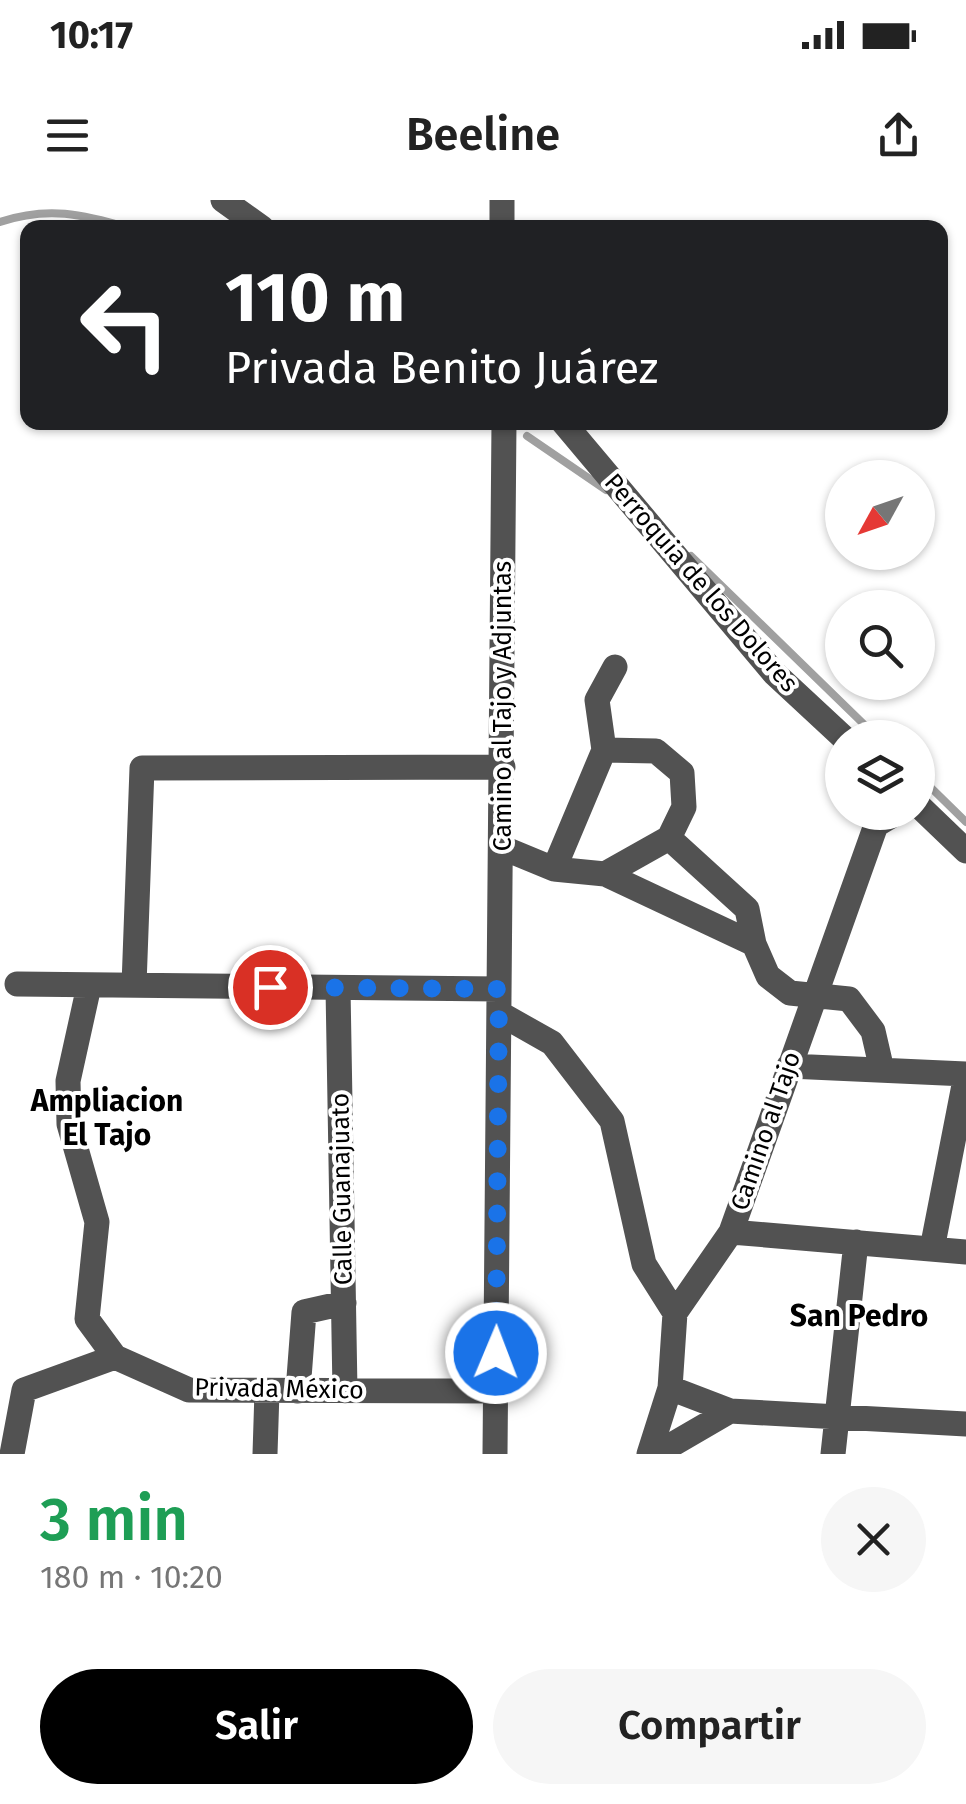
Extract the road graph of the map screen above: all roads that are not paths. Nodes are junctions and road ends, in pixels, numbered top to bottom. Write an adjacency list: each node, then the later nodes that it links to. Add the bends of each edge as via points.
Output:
1 (223, 200): 2 (street)
2 (251, 220)
3 (504, 430): 8 (street, Camino al Tajo y Adjuntas)
4 (569, 430): 6 (street, Perroquia de los Dolores, via 774,673)
5 (615, 667): 7 (street, via 598,700)
6 (825, 720)
7 (604, 750): 11 (street, via 656,751 682,773 684,807); 14 (street)
8 (503, 766): 12 (street, Camino al Tajo y Adjuntas); 18 (street, via 142,768)
9 (935, 822): 13 (street)
10 (874, 830): 21 (street, Camino al Tajo)
11 (669, 838): 15 (street); 16 (street, via 747,909)
12 (503, 848): 14 (street); 22 (street, Camino al Tajo y Adjuntas)
13 (966, 850)
14 (554, 869): 15 (street)
15 (605, 874): 16 (street)
16 (754, 944): 21 (street, via 768,976 790,992)
17 (18, 984): 19 (street)
18 (134, 985): 19 (street); 20 (street)
19 (89, 986): 32 (street, via 68,1081 69,1124 97,1222 88,1319)
20 (338, 988): 22 (street); 30 (street, Calle Guanajuato)
21 (816, 993): 23 (street, Camino al Tajo); 24 (street, via 849,999 873,1030)
22 (499, 1001): 31 (street, via 552,1043 612,1120 644,1264); 37 (street, Camino al Tajo y Adjuntas)
23 (789, 1066): 24 (street); 26 (street, Camino al Tajo)
24 (882, 1070): 25 (street)
25 (966, 1074): 28 (street)
26 (731, 1232): 27 (street); 31 (street, Camino al Tajo)
27 (856, 1242): 28 (street); 39 (street)
28 (932, 1249): 29 (street)
29 (966, 1252)
30 (344, 1302): 34 (street, Calle Guanajuato); 36 (street, via 304,1312)
31 (675, 1312): 33 (street)
32 (115, 1358): 35 (street, Privada México, via 189,1390); 41 (street, via 24,1390)
33 (670, 1388): 38 (street); 44 (street)
34 (345, 1390): 36 (street, Privada México); 37 (street, Privada México)
35 (267, 1391): 36 (street, Privada México); 42 (street)
36 (298, 1391)
37 (496, 1391): 43 (street, Camino al Tajo y Adjuntas)
38 (730, 1410): 39 (street); 44 (street)
39 (840, 1414): 40 (street); 45 (street)
40 (966, 1424)
41 (12, 1454)
42 (265, 1454)
43 (495, 1454)
44 (653, 1454)
45 (834, 1454)

